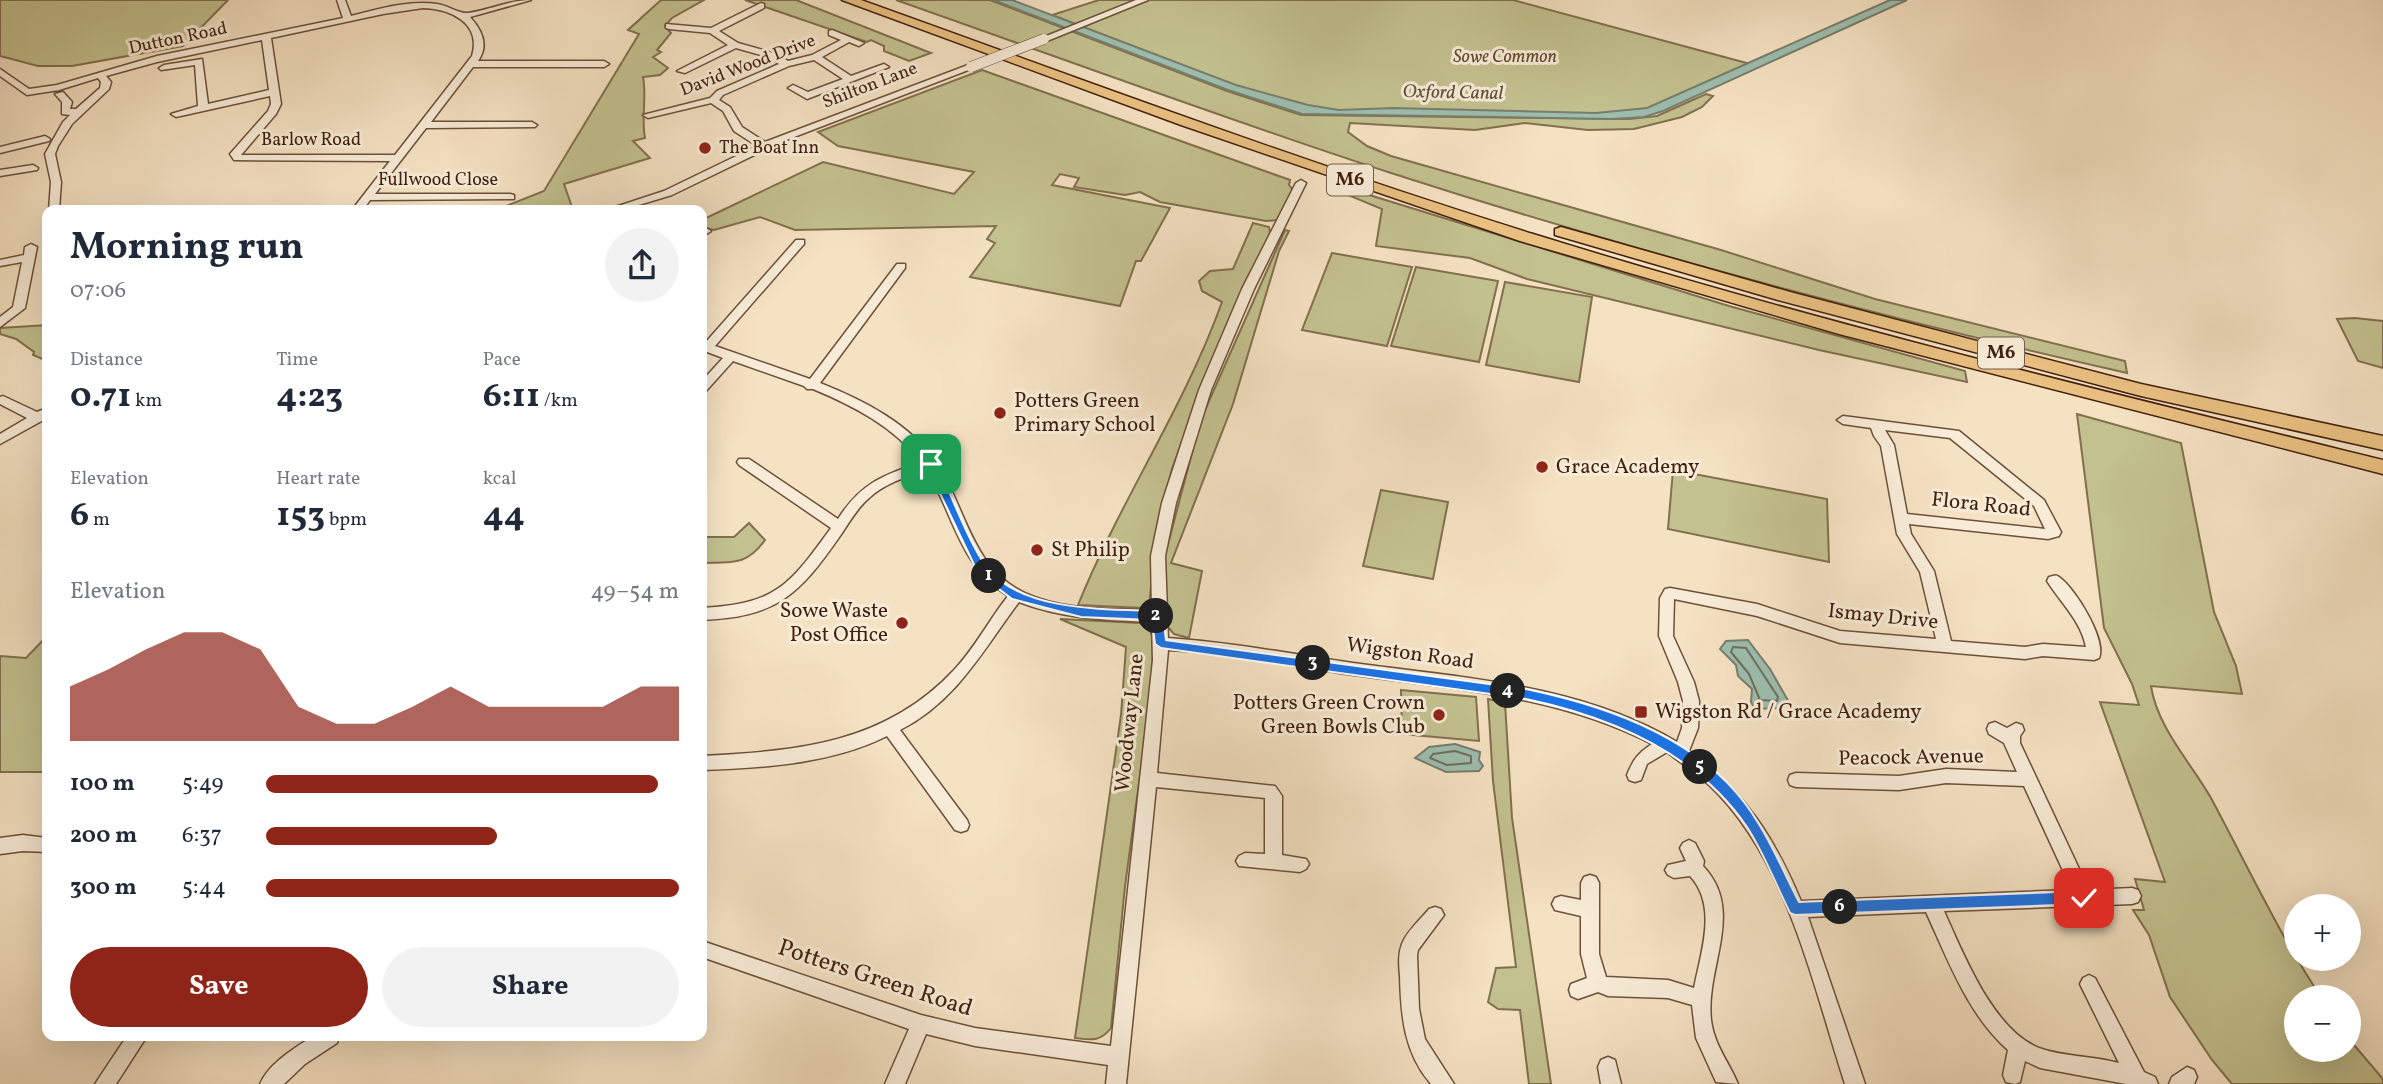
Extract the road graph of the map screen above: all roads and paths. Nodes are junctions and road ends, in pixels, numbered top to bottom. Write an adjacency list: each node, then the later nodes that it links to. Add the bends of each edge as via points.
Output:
1 (341, 0): 8 (street)
2 (527, 0): 7 (street)
3 (849, 0): 55 (highway, M6, via 1316,168 1528,238 1779,310)
4 (883, 0): 55 (highway, M6, via 1365,172)
5 (1144, 0): 35 (street, Shilton Lane, bridge)
6 (751, 3): 10 (street, via 765,8)
7 (466, 16): 8 (street, Dutton Road, via 452,9 424,6); 15 (street, via 480,49)
8 (348, 19): 12 (street, Dutton Road)
9 (669, 26): 10 (street)
10 (712, 31): 13 (street)
11 (832, 33): 14 (street, David Wood Drive, via 854,41)
12 (266, 37): 22 (street, Dutton Road); 25 (street)
13 (735, 45): 17 (street); 20 (street)
14 (815, 57): 17 (street, David Wood Drive); 23 (street)
15 (471, 64): 16 (street); 32 (street)
16 (604, 64)
17 (786, 64): 27 (street, David Wood Drive)
18 (884, 67): 23 (street)
19 (164, 68): 28 (street, via 198,61)
20 (682, 71)
21 (0, 72): 22 (street, Dutton Road, via 27,92)
22 (100, 74): 29 (street, via 106,82 104,89)
23 (849, 80): 24 (street, via 807,96)
24 (793, 88)
25 (275, 92): 28 (street); 37 (street, Barlow Road, via 273,112 235,154 238,158)
26 (66, 97): 29 (street, via 65,112)
27 (713, 100): 31 (street, David Wood Drive); 35 (street, via 727,109 738,129)
28 (203, 108): 30 (street)
29 (78, 112): 43 (street, via 50,154 56,182)
30 (176, 114)
31 (652, 117)
32 (423, 125): 33 (street); 37 (street)
33 (531, 125)
34 (45, 139): 36 (street)
35 (764, 146): 45 (street, Shilton Lane, via 675,190)
36 (0, 150)
37 (398, 158): 41 (street)
38 (33, 168): 39 (street)
39 (0, 173)
40 (1301, 183): 73 (street, Woodway Lane, via 1248,289 1190,431 1158,556)
41 (366, 197): 42 (street, Fullwood Close); 44 (street)
42 (510, 197)
43 (54, 205)
44 (360, 205)
45 (627, 205)
46 (800, 242): 50 (street)
47 (0, 264): 49 (street, via 30,252 19,308)
48 (901, 266): 54 (street)
49 (5, 320)
50 (707, 344)
51 (707, 348): 52 (street)
52 (730, 357): 53 (street); 54 (street)
53 (707, 382)
54 (811, 386): 66 (street, via 888,422)
55 (2139, 398): 61 (highway); 63 (highway, M6); 64 (highway, M6); 67 (highway)
56 (3, 400): 57 (street)
57 (42, 415)
58 (42, 416): 62 (street)
59 (1843, 421): 60 (street, Flora Road)
60 (1878, 425): 68 (street, via 1887,445); 68 (street, Flora Road, via 1954,433 2039,503 2054,532)
61 (2383, 436)
62 (0, 440)
63 (2383, 443)
64 (2383, 461)
65 (744, 462): 69 (street)
66 (931, 464): 69 (street, via 868,491); 71 (street, via 975,560 990,578)
67 (2383, 467)
68 (1901, 518): 75 (street, via 1905,536 1927,571)
69 (840, 527): 72 (street, via 799,583 787,592 745,612)
70 (2054, 581): 75 (street, Ismay Drive, via 2082,618 2094,654)
71 (1016, 596): 73 (street, via 1062,611); 76 (street, via 960,673 924,707)
72 (707, 614)
73 (1157, 616): 74 (street, Woodway Lane)
74 (1161, 644): 78 (street, Wigston Road, via 1559,700 1619,719); 81 (street, Woodway Lane)
75 (1945, 645): 78 (street, Ismay Drive, via 1829,635 1757,610 1670,593 1666,636 1686,682 1691,707 1690,728)
76 (890, 727): 79 (street, via 845,747 810,755); 84 (street)
77 (1994, 729): 82 (street, via 2014,735)
78 (1673, 748): 80 (street, via 1641,760); 98 (street, Wigston Road, via 1724,790 1752,824)
79 (707, 763)
80 (1635, 775)
81 (1147, 779): 89 (street, via 1269,791 1274,796); 110 (street, Woodway Lane)
82 (2028, 779): 83 (street, Peacock Avenue); 95 (street)
83 (1796, 780)
84 (961, 825)
85 (42, 845): 86 (street)
86 (0, 846)
87 (1689, 848): 91 (street)
88 (1245, 861): 89 (street)
89 (1273, 862): 90 (street)
90 (1300, 864)
91 (1695, 868): 92 (street); 105 (street, via 1709,884 1714,910)
92 (1674, 870)
93 (1590, 883): 99 (street)
94 (2132, 896): 95 (street)
95 (2084, 898): 97 (street)
96 (1561, 904): 99 (street)
97 (1932, 905): 98 (street); 109 (street, via 1970,982 2000,1030)
98 (1795, 909): 119 (street, Wigston Road)
99 (1590, 910): 102 (street, via 1591,963)
100 (1435, 915): 117 (street, via 1410,946 1410,1002 1414,1041)
101 (707, 951): 106 (street, Potters Green Road)
102 (1598, 983): 104 (street); 105 (street, via 1668,989)
103 (2089, 984): 112 (street)
104 (1578, 990)
105 (1701, 999): 118 (street, via 1705,1036)
106 (921, 1024): 110 (street, Potters Green Road, via 975,1037); 115 (street)
107 (135, 1041): 113 (street)
108 (322, 1041): 114 (street)
109 (2018, 1049): 111 (street); 112 (street, via 2042,1059 2116,1071)
110 (1118, 1056): 116 (street, Woodway Lane)
111 (2012, 1075)
112 (2143, 1081)
113 (105, 1084)
114 (270, 1084)
115 (895, 1084)
116 (1116, 1084)
117 (1444, 1084)
118 (1728, 1084)
119 (1855, 1084)

